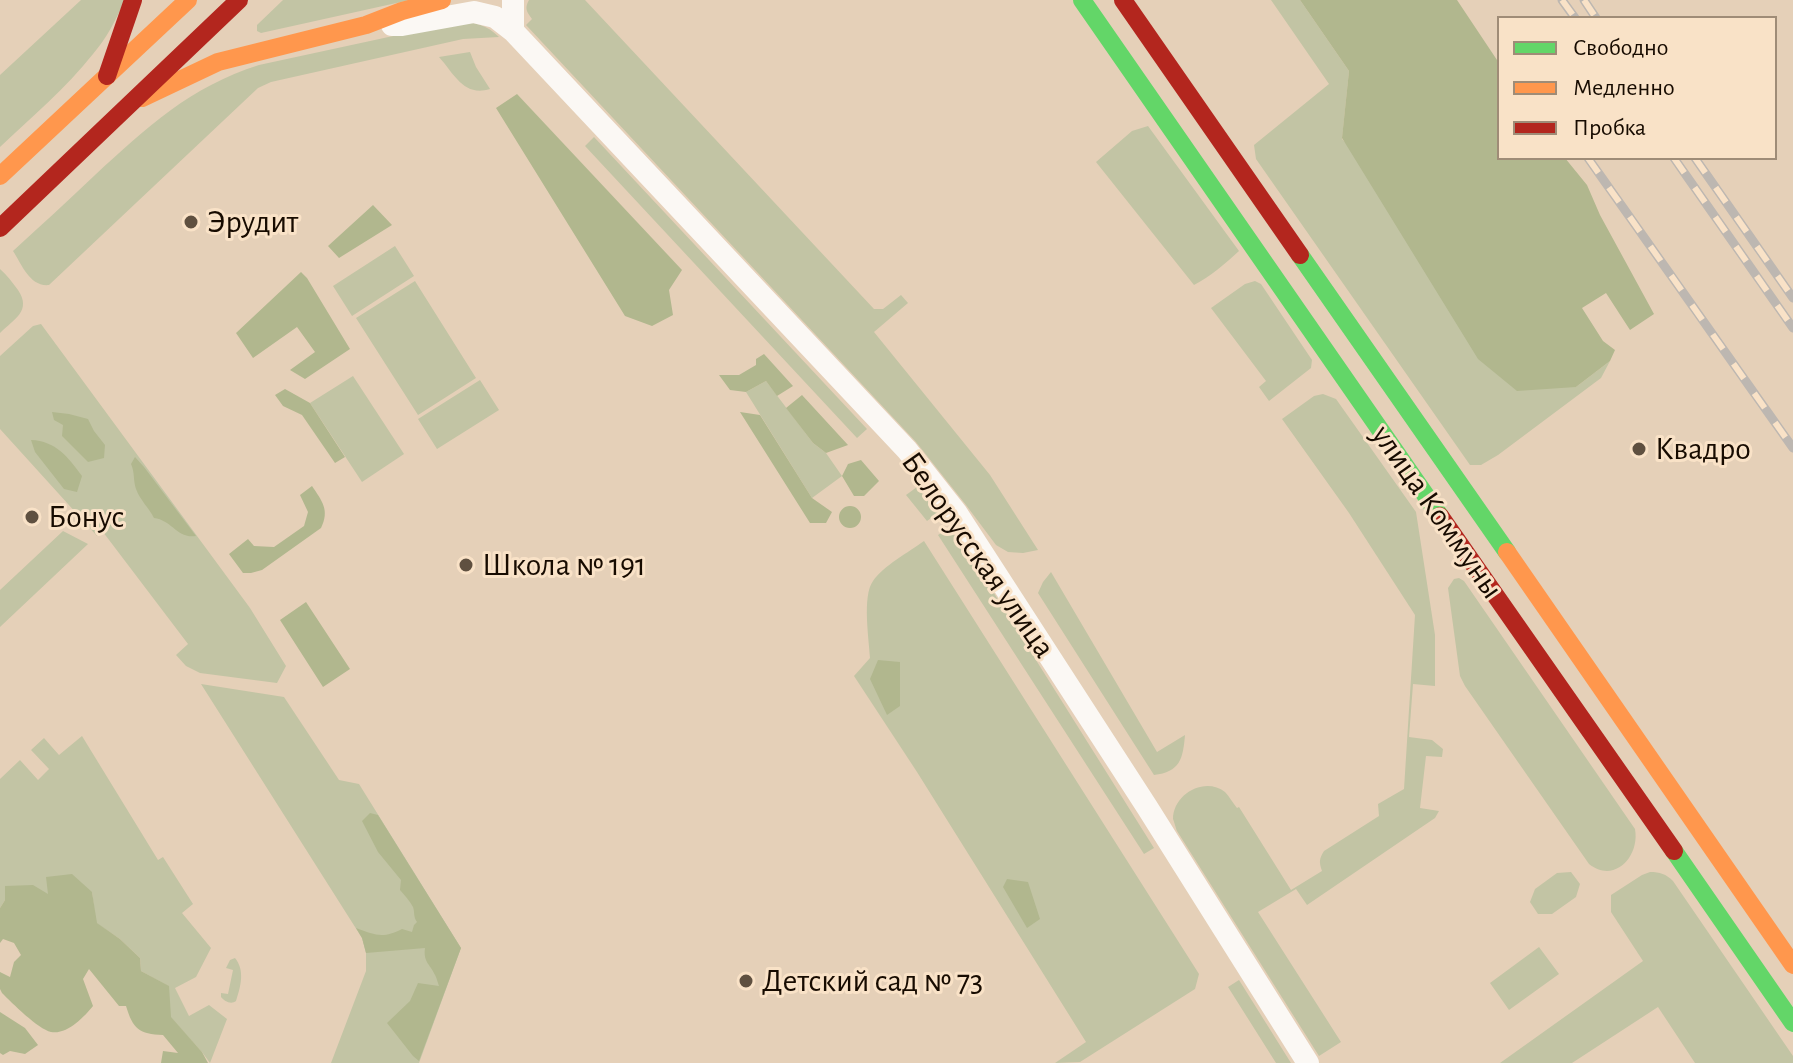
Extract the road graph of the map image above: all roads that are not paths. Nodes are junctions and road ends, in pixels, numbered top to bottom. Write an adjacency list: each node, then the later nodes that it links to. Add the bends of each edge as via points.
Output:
1 (133, 0): 10 (street)
2 (188, 0): 10 (street)
3 (239, 0): 11 (street)
4 (442, 0): 8 (street)
5 (513, 0): 9 (street)
6 (1082, 0): 15 (street, улица Коммуны)
7 (1123, 0): 14 (street, улица Коммуны)
8 (366, 25): 9 (street, Белорусская улица, via 402,25 474,12 495,17); 11 (street, via 218,62)
9 (513, 31): 16 (street, Белорусская улица, via 907,450 956,512)
10 (107, 76): 12 (street)
11 (133, 102): 13 (street)
12 (0, 176)
13 (0, 228)
14 (1793, 965)
15 (1793, 1023)
16 (1308, 1063)

